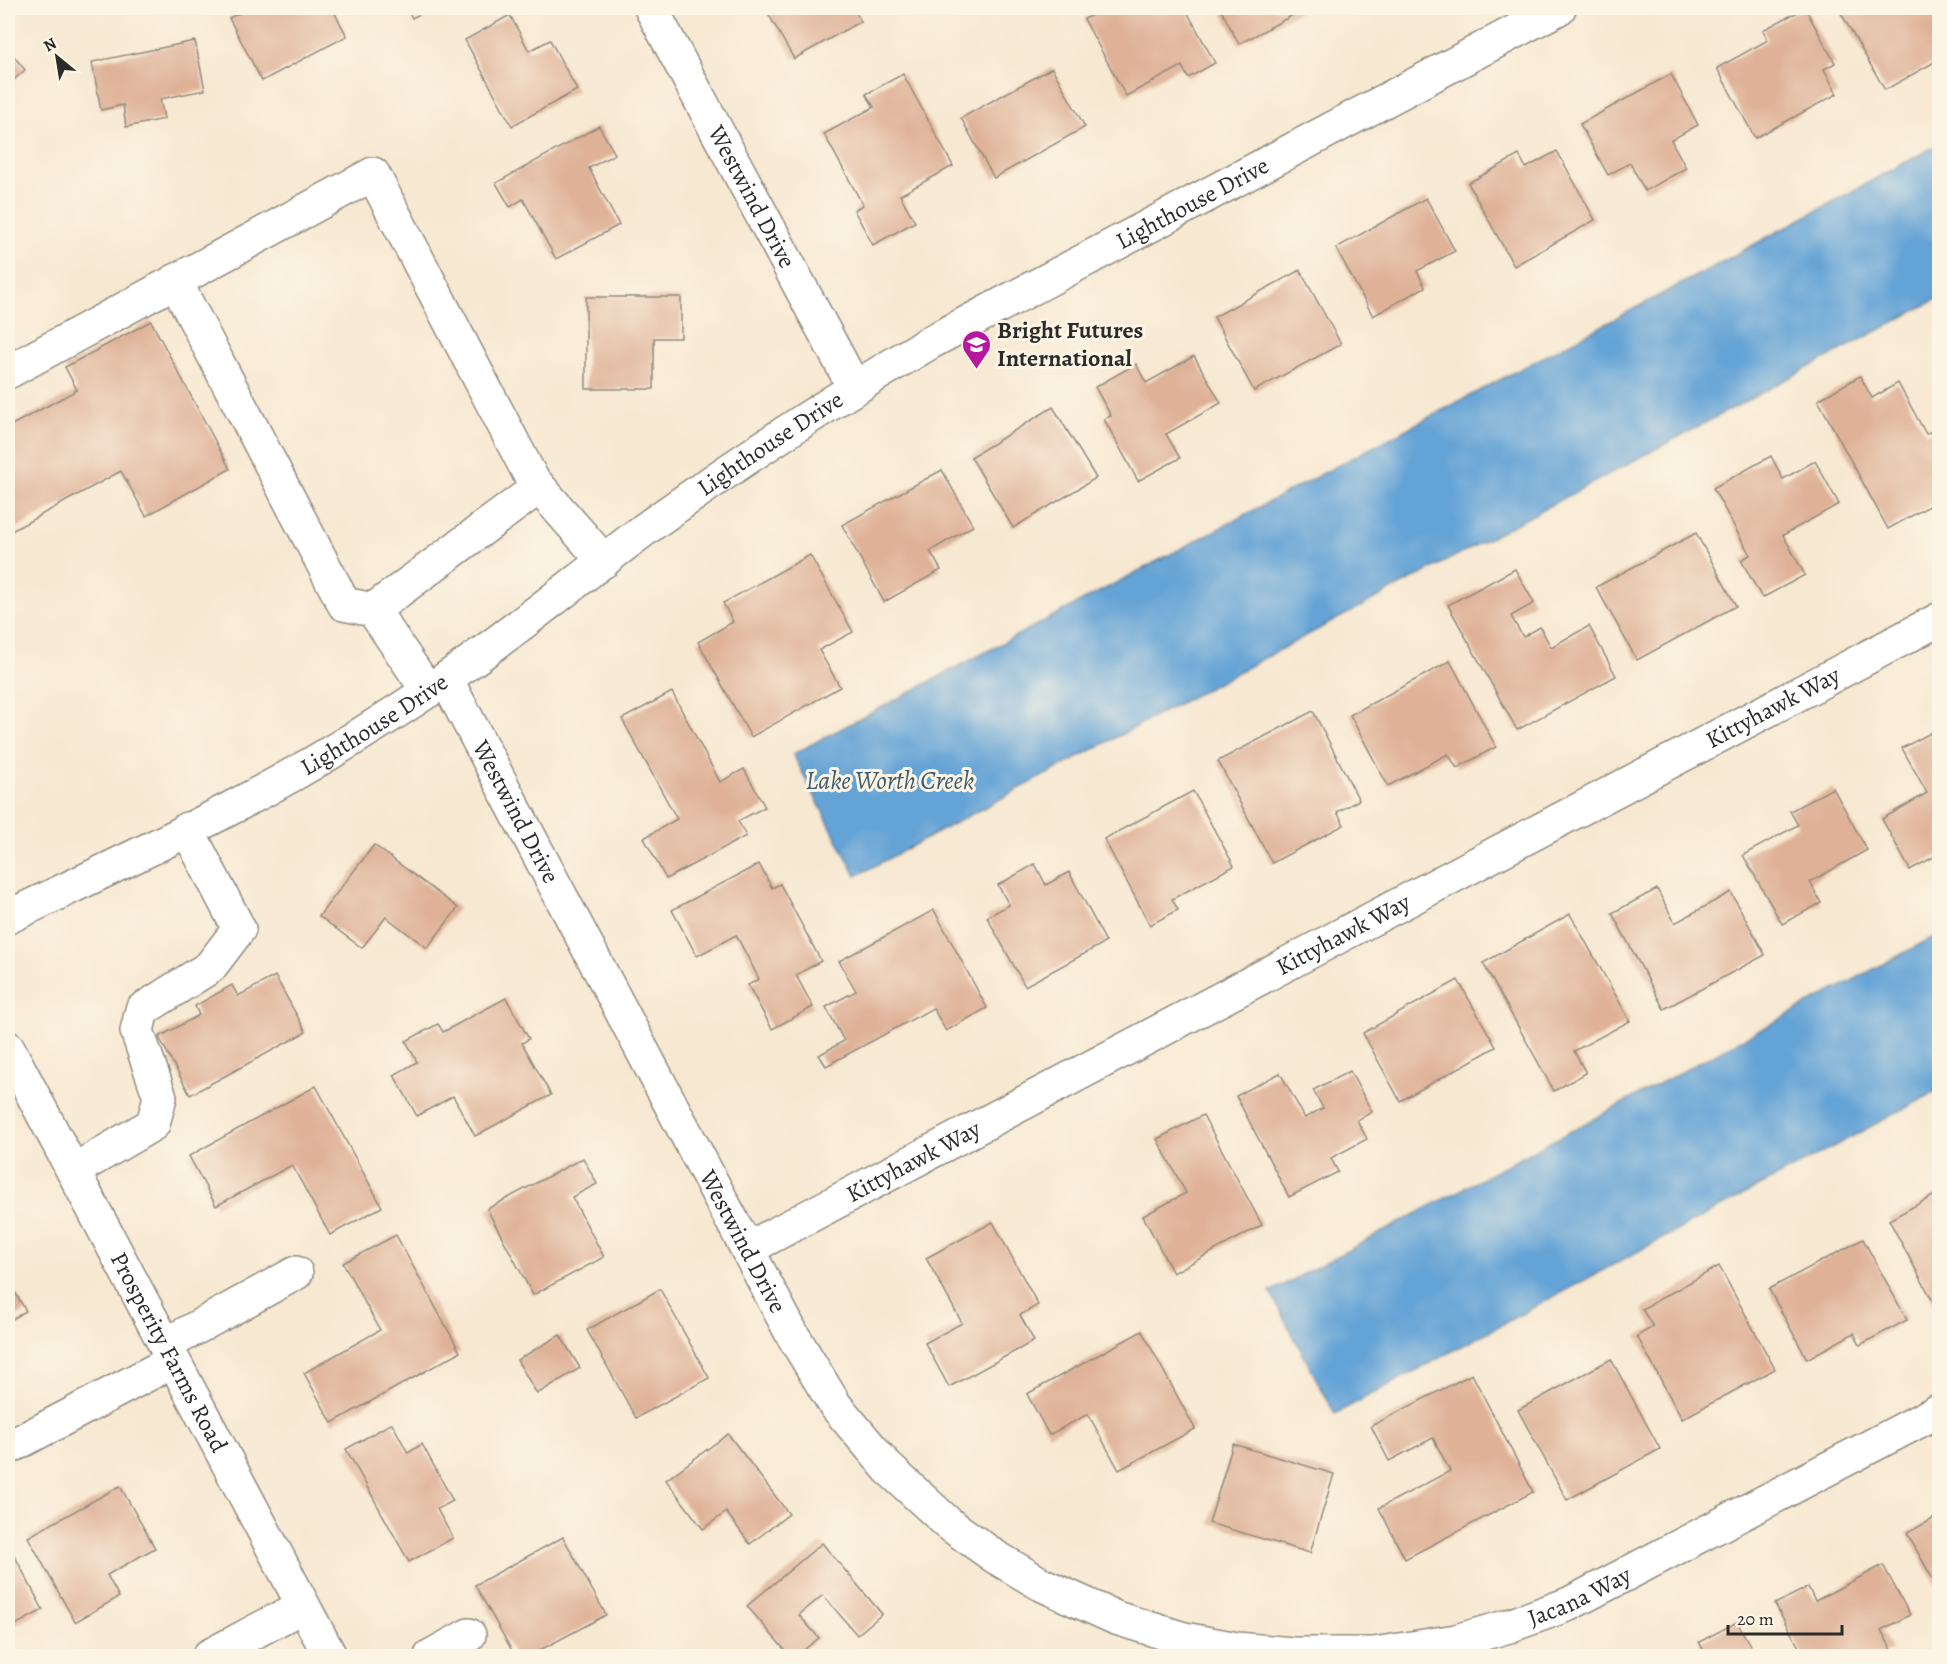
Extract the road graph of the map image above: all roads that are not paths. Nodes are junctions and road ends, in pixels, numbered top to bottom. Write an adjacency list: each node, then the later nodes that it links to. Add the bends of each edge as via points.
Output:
1 (651, 8): 5 (street, Westwind Drive)
2 (1559, 8): 5 (street, Lighthouse Drive, via 929,343)
3 (175, 281): 4 (street); 6 (street, via 373,174); 8 (street, via 344,604)
4 (8, 372)
5 (854, 387): 7 (street, Lighthouse Drive)
6 (539, 487): 7 (street); 8 (street)
7 (604, 561): 10 (street, Lighthouse Drive)
8 (373, 610): 10 (street, Westwind Drive)
9 (1940, 620): 15 (street, Kittyhawk Way)
10 (437, 685): 11 (street, Lighthouse Drive, via 355,738 234,807); 15 (street, Westwind Drive)
11 (187, 829): 12 (street, Lighthouse Drive); 14 (street, via 239,929 210,967 142,1010 137,1031 160,1097 153,1124)
12 (8, 917)
13 (8, 1048): 14 (street, Prosperity Farms Road)
14 (73, 1172): 17 (street, Prosperity Farms Road)
15 (747, 1250): 22 (street, Westwind Drive, via 835,1405 888,1468 949,1524 994,1556 1041,1584)
16 (296, 1273): 17 (street)
17 (169, 1353): 19 (street); 20 (street, Prosperity Farms Road)
18 (1940, 1410): 22 (street, Jacana Way, via 1569,1604 1509,1626 1456,1641 1374,1654)
19 (8, 1448)
20 (303, 1606): 23 (street); 24 (street, Prosperity Farms Road)
21 (469, 1635): 25 (street)
22 (1180, 1648)
23 (209, 1656)
24 (330, 1656)
25 (430, 1656)

